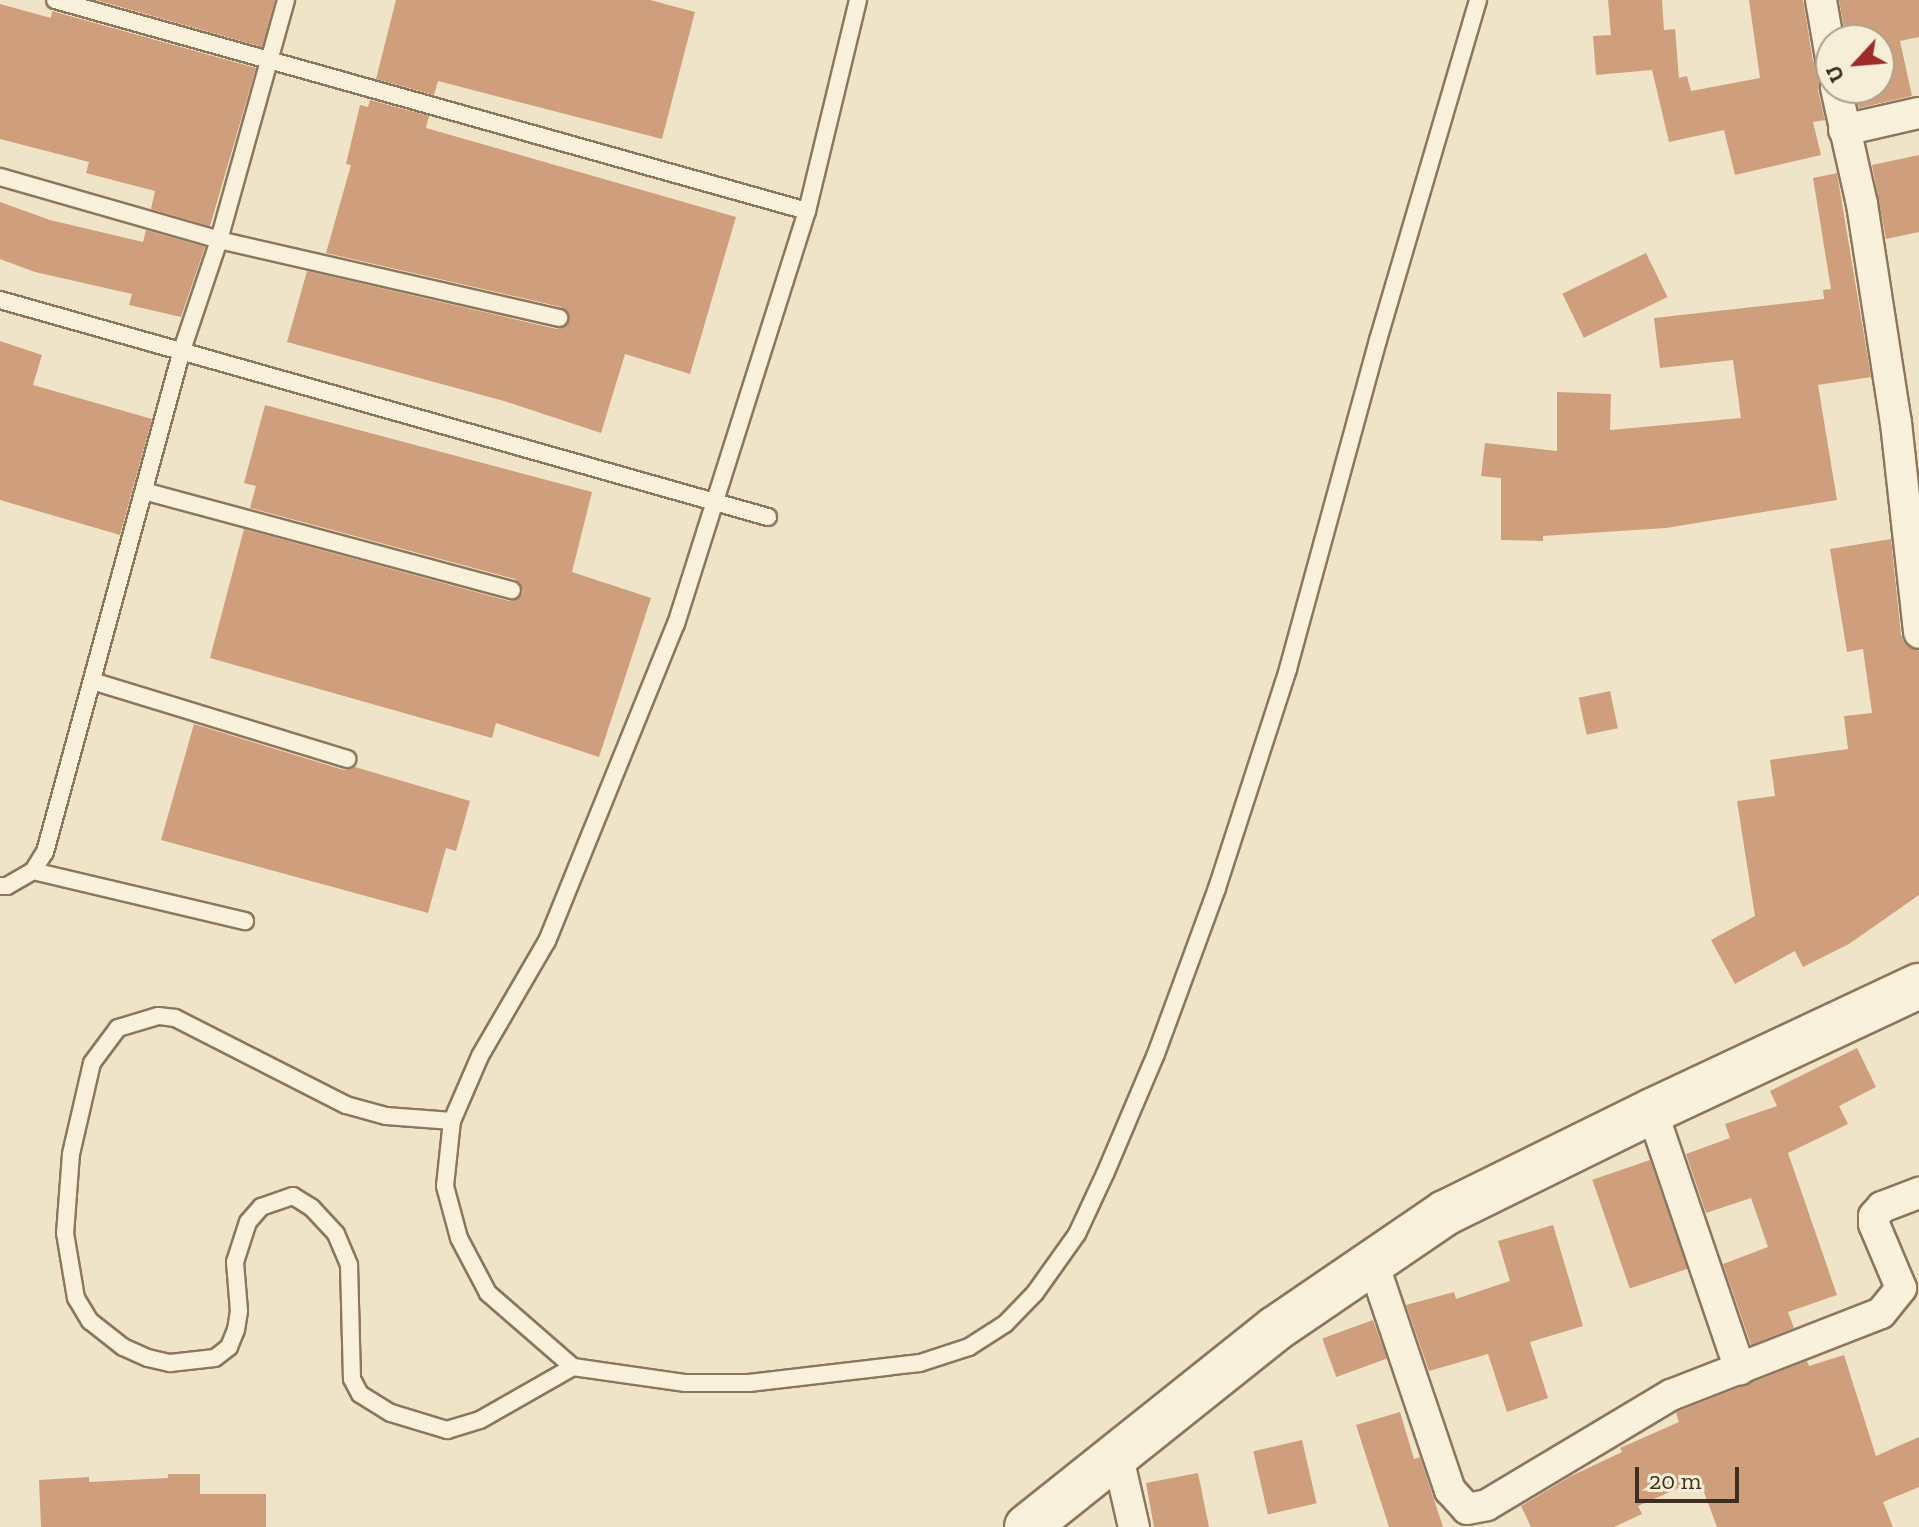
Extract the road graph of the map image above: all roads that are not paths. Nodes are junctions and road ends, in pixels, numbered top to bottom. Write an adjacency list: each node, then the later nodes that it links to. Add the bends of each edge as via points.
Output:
1 (55, 0): 7 (lane)
2 (286, 0): 7 (lane)
3 (858, 0): 12 (lane)
4 (1478, 0): 32 (lane, via 1288,669 1241,815 1156,1054 1077,1234 1035,1293 1005,1324 969,1347 920,1363 749,1383 686,1383)
5 (1821, 0): 6 (street)
6 (1825, 24)
7 (269, 62): 12 (lane); 13 (lane)
8 (1839, 104): 10 (street)
9 (1919, 113): 10 (street)
10 (1844, 130): 21 (street, via 1862,204 1896,423)
11 (0, 177): 13 (lane)
12 (807, 211): 18 (lane)
13 (219, 240): 15 (lane); 16 (lane)
14 (0, 300): 16 (lane)
15 (559, 318)
16 (182, 350): 17 (lane); 18 (lane)
17 (144, 491): 20 (lane); 22 (lane)
18 (714, 503): 19 (lane); 29 (lane, via 676,624 547,941 480,1056)
19 (768, 517)
20 (512, 590)
21 (1919, 633)
22 (92, 681): 23 (lane); 24 (lane, via 45,852)
23 (347, 759)
24 (33, 871): 25 (lane); 26 (lane)
25 (0, 886)
26 (245, 921)
27 (1919, 986): 28 (street)
28 (1652, 1111): 31 (street, via 1445,1213); 33 (street)
29 (452, 1121): 32 (lane, via 445,1186 459,1238 488,1293); 32 (lane, via 386,1116 346,1105 175,1018 158,1016 118,1028 92,1063 71,1154 65,1233 76,1298 90,1321 123,1347 148,1358 170,1363 215,1358 229,1347 236,1330 235,1262 248,1222 261,1207 293,1196 336,1234 349,1265 352,1379 372,1403 447,1430 480,1420)
30 (1919, 1193): 33 (street, via 1882,1207 1874,1216 1901,1288 1881,1313)
31 (1372, 1260): 34 (street, via 1209,1378); 35 (street, via 1450,1490)
32 (573, 1367)
33 (1740, 1369): 35 (street, via 1671,1395)
34 (1117, 1453): 36 (street); 37 (street)
35 (1465, 1518)
36 (1027, 1527)
37 (1134, 1527)

